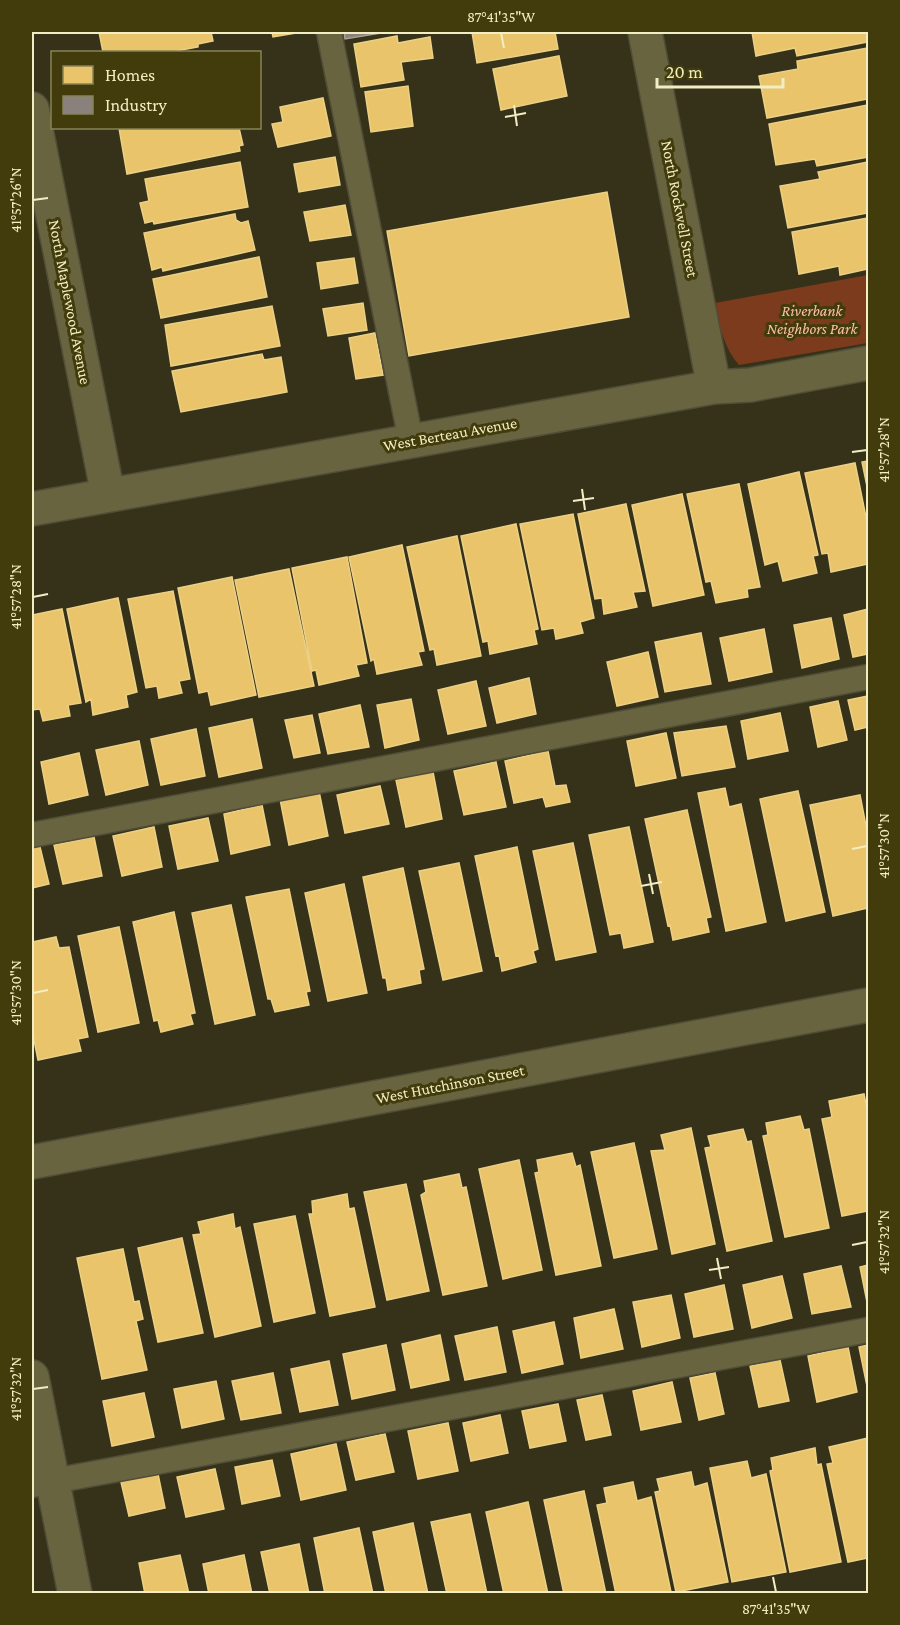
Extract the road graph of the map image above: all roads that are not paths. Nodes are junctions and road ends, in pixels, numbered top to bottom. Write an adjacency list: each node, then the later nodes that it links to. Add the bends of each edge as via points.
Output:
1 (329, 32): 6 (lane)
2 (645, 32): 5 (street, North Rockwell Street)
3 (32, 109): 7 (street, North Maplewood Avenue)
4 (868, 363): 5 (street, West Berteau Avenue, via 750,385)
5 (714, 387): 6 (street, West Berteau Avenue)
6 (411, 441): 7 (street, West Berteau Avenue)
7 (108, 495): 8 (street, West Berteau Avenue)
8 (32, 509)
9 (868, 677): 10 (lane)
10 (32, 835)
11 (868, 1005): 12 (street, West Hutchinson Street)
12 (32, 1162)
13 (868, 1330): 15 (lane)
14 (32, 1377): 15 (street)
15 (42, 1483): 16 (street)
16 (75, 1593)

